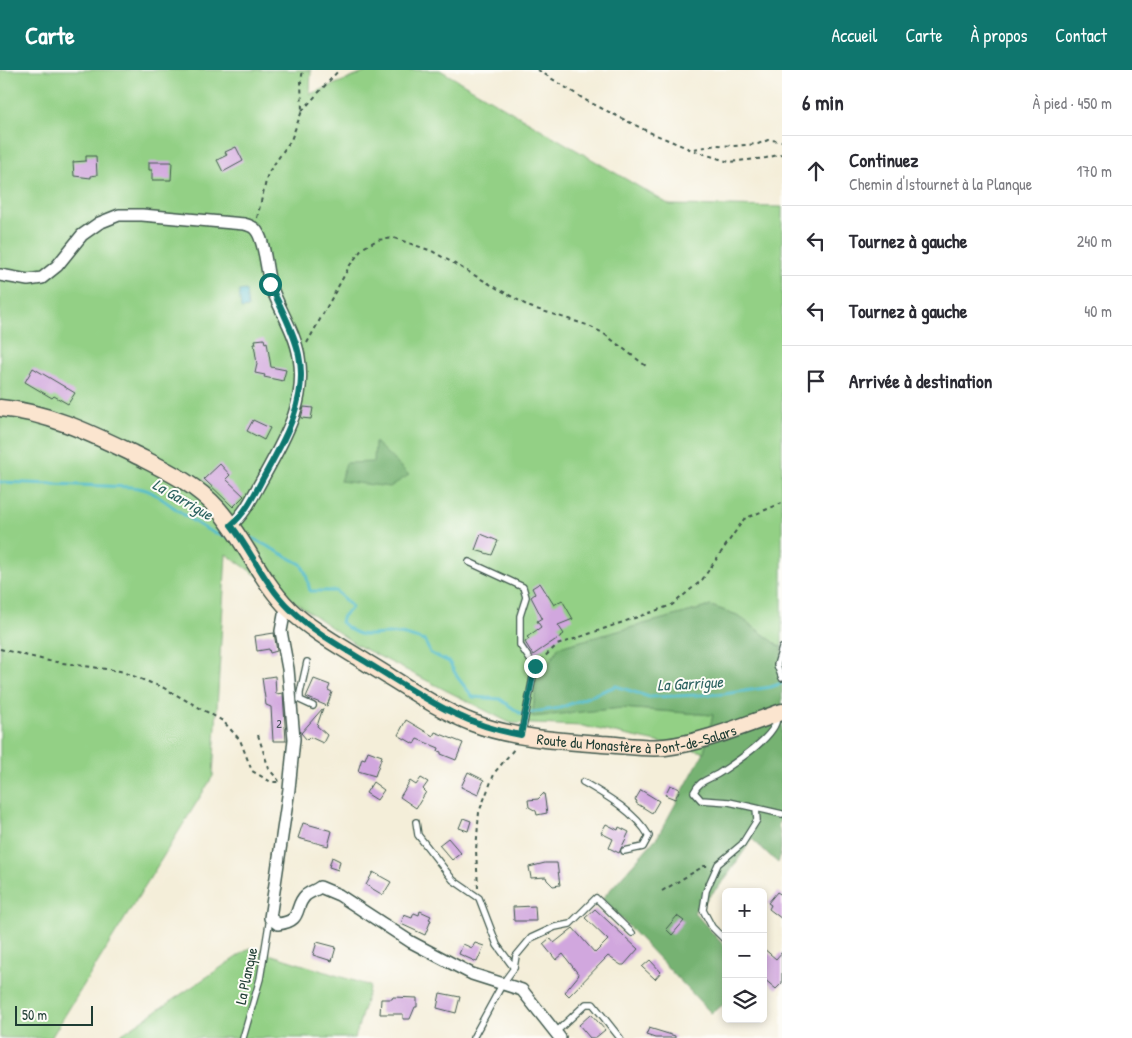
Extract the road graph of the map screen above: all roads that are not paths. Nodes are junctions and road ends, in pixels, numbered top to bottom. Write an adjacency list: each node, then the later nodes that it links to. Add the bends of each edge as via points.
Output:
1 (0, 275): 3 (street, via 28,280 42,278 58,266 82,235 119,215 244,224 254,228 260,237 270,284 299,355 301,372 298,403 287,435)
2 (0, 408): 3 (street, Route du Monastère à Pont-de-Salars, via 37,414 67,424 170,472 199,490)
3 (233, 528): 5 (street, Route du Monastère à Pont-de-Salars, via 269,584)
4 (469, 562): 11 (lane, via 523,587 526,597 520,616 520,645 535,666)
5 (289, 608): 11 (street, Route du Monastère à Pont-de-Salars, via 332,641 439,706 497,731); 17 (street, via 281,631 294,739 285,786)
6 (782, 648): 8 (lane, via 777,665)
7 (307, 662): 9 (lane, via 300,700)
8 (782, 678)
9 (313, 706)
10 (779, 712): 11 (street, Route du Monastère à Pont-de-Salars, via 720,734 663,748 589,743); 13 (lane, via 774,729 768,735 718,774 697,785 694,792 701,800)
11 (523, 729)
12 (584, 782): 16 (lane, via 612,799 643,826 649,836 643,847)
13 (756, 808): 14 (lane); 19 (lane, via 757,820 742,844 718,864 706,891 703,910)
14 (782, 814)
15 (416, 822): 20 (lane, via 418,834 453,880 479,898 497,945)
16 (624, 851)
17 (270, 918): 21 (street, via 278,924 288,923 306,896 320,888 339,894 411,942 472,974); 23 (lane, La Planque, via 260,979)
18 (632, 933): 20 (lane, via 596,898 570,924 530,938 516,956)
19 (722, 937)
20 (514, 968): 21 (lane)
21 (503, 983): 22 (street, via 522,990); 24 (lane)
22 (558, 1035): 25 (lane, via 586,1004 593,1004)
23 (243, 1038)
24 (473, 1038)
25 (620, 1038)

